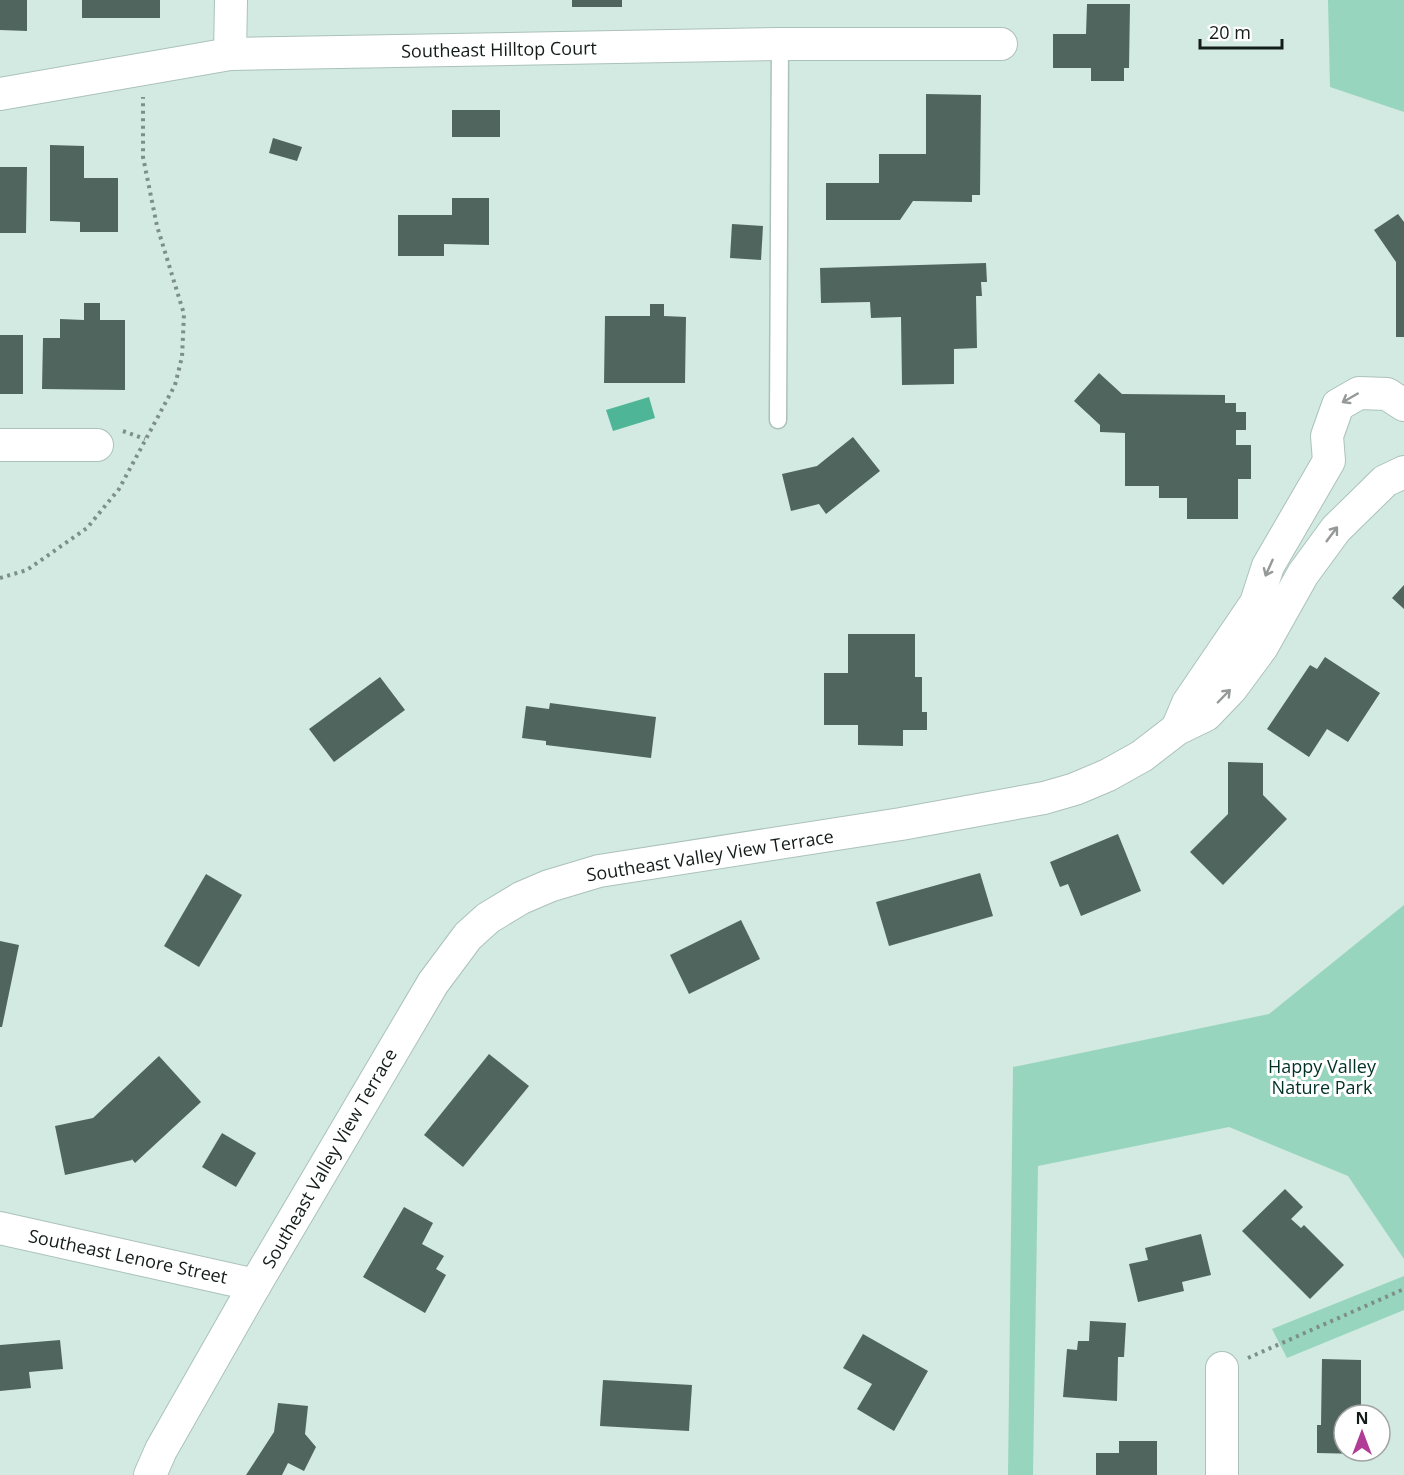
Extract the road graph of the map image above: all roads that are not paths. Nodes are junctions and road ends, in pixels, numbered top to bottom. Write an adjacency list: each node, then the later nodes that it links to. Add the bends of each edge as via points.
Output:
1 (231, 0): 4 (street)
2 (780, 44): 3 (street, Southeast Hilltop Court); 4 (street, Southeast Hilltop Court); 7 (lane)
3 (1001, 44)
4 (230, 54): 5 (street, Southeast Hilltop Court)
5 (0, 94)
6 (1404, 405): 11 (street, Southeast Valley View Terrace, one-way to 11, via 1387,394 1359,393 1338,405 1327,436 1329,461 1268,566 1256,603 1188,703)
7 (778, 420)
8 (0, 445): 9 (street)
9 (97, 445)
10 (1404, 472): 11 (street, Southeast Valley View Terrace, one-way to 10, via 1206,715 1231,689 1336,529 1385,481)
11 (1177, 729): 13 (street, Southeast Valley View Terrace, via 1142,756 1108,775 1044,798 599,871 549,886 491,916 468,936 433,982)
12 (0, 1228): 13 (street, Southeast Lenore Street)
13 (255, 1285): 15 (street, Southeast Valley View Terrace)
14 (1222, 1368): 16 (street)
15 (150, 1475)
16 (1222, 1475)

